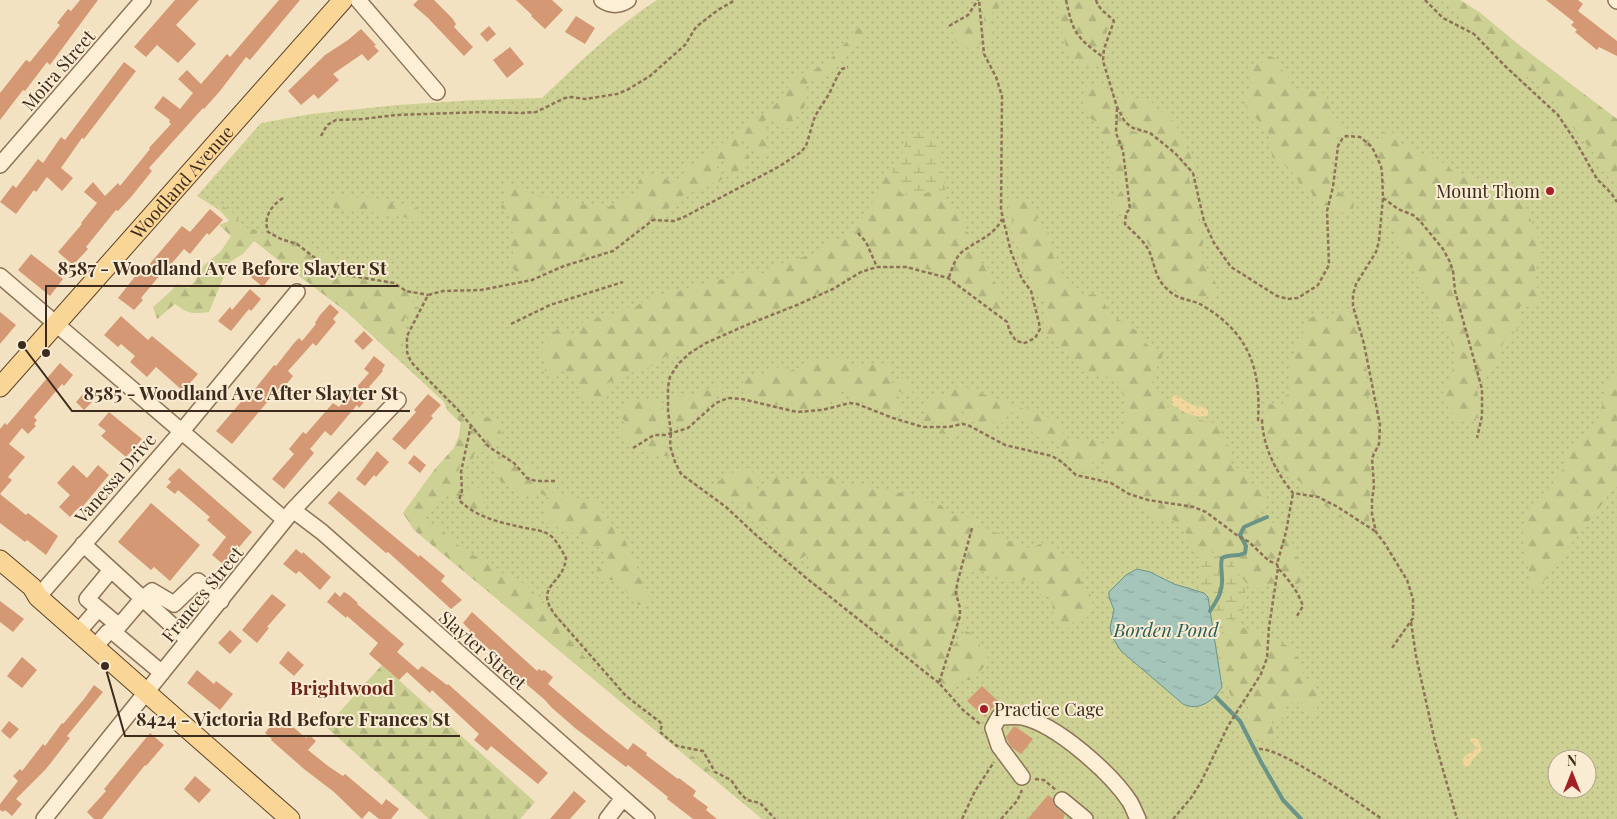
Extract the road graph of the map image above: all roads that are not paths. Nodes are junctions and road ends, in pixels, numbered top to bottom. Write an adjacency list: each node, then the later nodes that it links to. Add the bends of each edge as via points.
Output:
1 (144, 0): 7 (street, Moira Street)
2 (343, 0): 10 (main road, Woodland Avenue)
3 (358, 0): 6 (street)
4 (628, 0): 5 (street, via 615,5)
5 (605, 2)
6 (437, 92)
7 (0, 165)
8 (0, 276): 10 (street, Slayter Street)
9 (297, 292): 13 (street, Vanessa Drive)
10 (56, 324): 11 (main road, Woodland Avenue); 13 (street, Slayter Street)
11 (0, 387)
12 (398, 400): 14 (street, Frances Street)
13 (182, 431): 14 (street, Slayter Street); 15 (street, Vanessa Drive)
14 (289, 515): 20 (street, Frances Street); 28 (street, Slayter Street, via 322,532)
15 (83, 544): 17 (street); 18 (street, Vanessa Drive)
16 (0, 560): 18 (main road, via 32,587)
17 (111, 570): 19 (street); 21 (street, via 87,599)
18 (38, 597): 22 (main road)
19 (142, 600): 20 (street, via 152,591 174,604 198,581); 21 (street, via 119,626); 23 (street)
20 (221, 601): 23 (street, Frances Street)
21 (98, 608): 22 (street)
22 (78, 632): 24 (main road)
23 (188, 640): 25 (street, Frances Street)
24 (95, 647): 25 (street, via 112,631); 26 (main road)
25 (162, 674): 26 (street, Frances Street)
26 (146, 693): 30 (street, Frances Street); 31 (main road)
27 (1025, 779): 35 (street, via 998,746 993,728 999,718 1022,717 1048,728 1084,753 1130,802)
28 (623, 798): 32 (street); 33 (street, Slayter Street)
29 (1062, 800): 34 (street)
30 (44, 819)
31 (290, 819)
32 (606, 819)
33 (647, 819)
34 (1085, 819)
35 (1138, 819)

